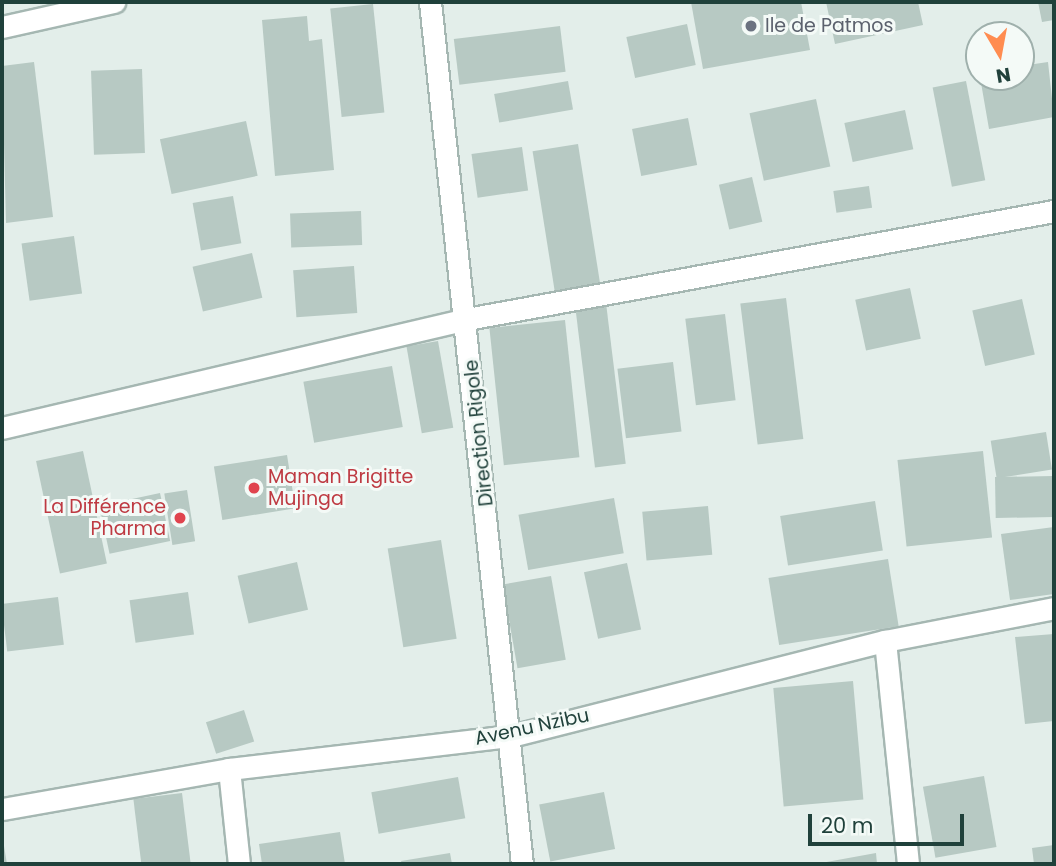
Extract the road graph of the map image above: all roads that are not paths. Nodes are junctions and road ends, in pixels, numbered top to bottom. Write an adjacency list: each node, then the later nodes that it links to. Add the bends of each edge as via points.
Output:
1 (114, 2): 3 (street)
2 (430, 2): 5 (street, Direction Rigole)
3 (2, 27)
4 (1054, 211): 5 (street)
5 (467, 319): 6 (street); 9 (street, Direction Rigole)
6 (2, 428)
7 (1054, 608): 8 (street, Avenu Nzibu)
8 (885, 641): 9 (street, Avenu Nzibu); 14 (street)
9 (511, 736): 10 (street, Avenu Nzibu); 13 (street, Direction Rigole)
10 (229, 769): 11 (street, Avenu Nzibu); 12 (street)
11 (2, 809)
12 (239, 864)
13 (522, 864)
14 (908, 864)

